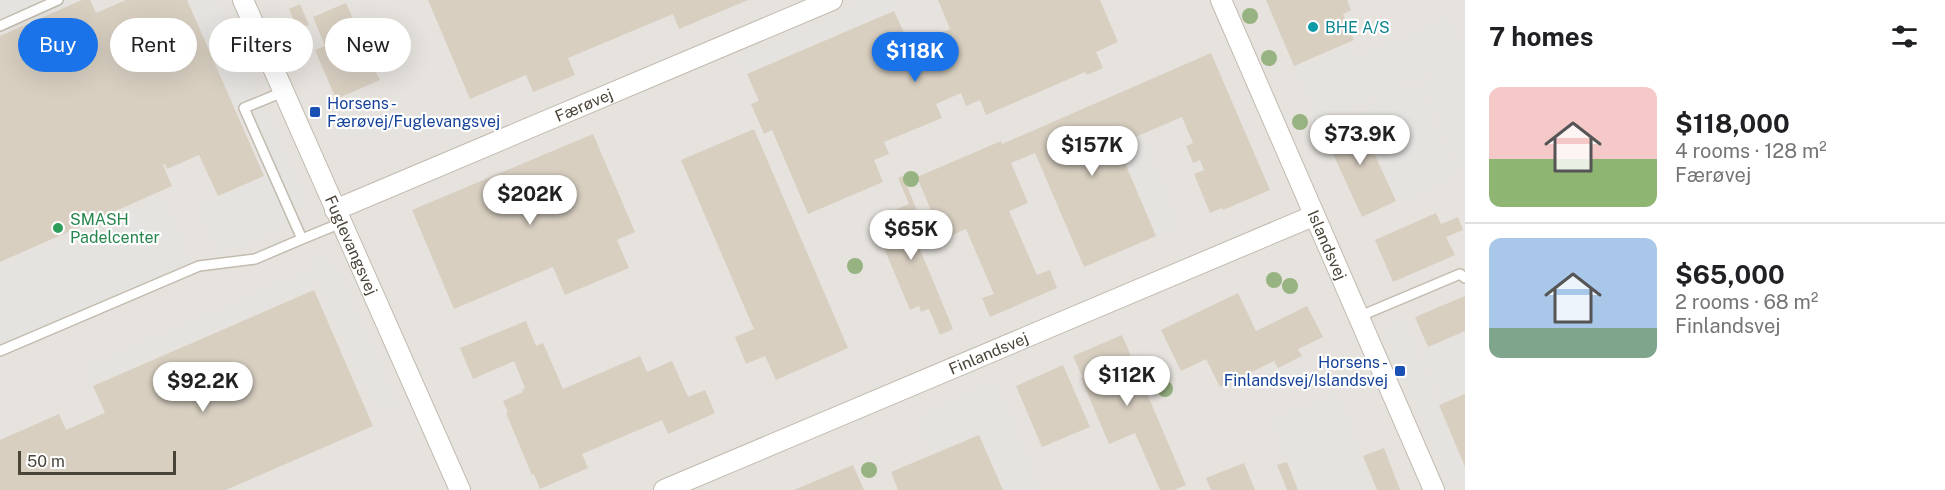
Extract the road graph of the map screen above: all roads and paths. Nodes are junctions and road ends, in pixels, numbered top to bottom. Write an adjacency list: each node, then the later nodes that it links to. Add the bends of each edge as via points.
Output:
1 (58, 0): 5 (lane)
2 (243, 0): 6 (street, Fuglevangsvej)
3 (832, 0): 7 (street, Færøvej)
4 (1221, 0): 8 (street, Islandsvej)
5 (0, 26)
6 (284, 92): 7 (street, Fuglevangsvej); 9 (lane, via 244,108)
7 (338, 216): 9 (lane); 13 (street, Fuglevangsvej)
8 (1313, 216): 11 (street, Islandsvej); 14 (street, Finlandsvej)
9 (302, 239): 12 (lane, via 255,259 199,266)
10 (1465, 278): 11 (lane, via 1460,274)
11 (1358, 317): 15 (street, Islandsvej)
12 (0, 351)
13 (460, 490)
14 (664, 490)
15 (1434, 490)

